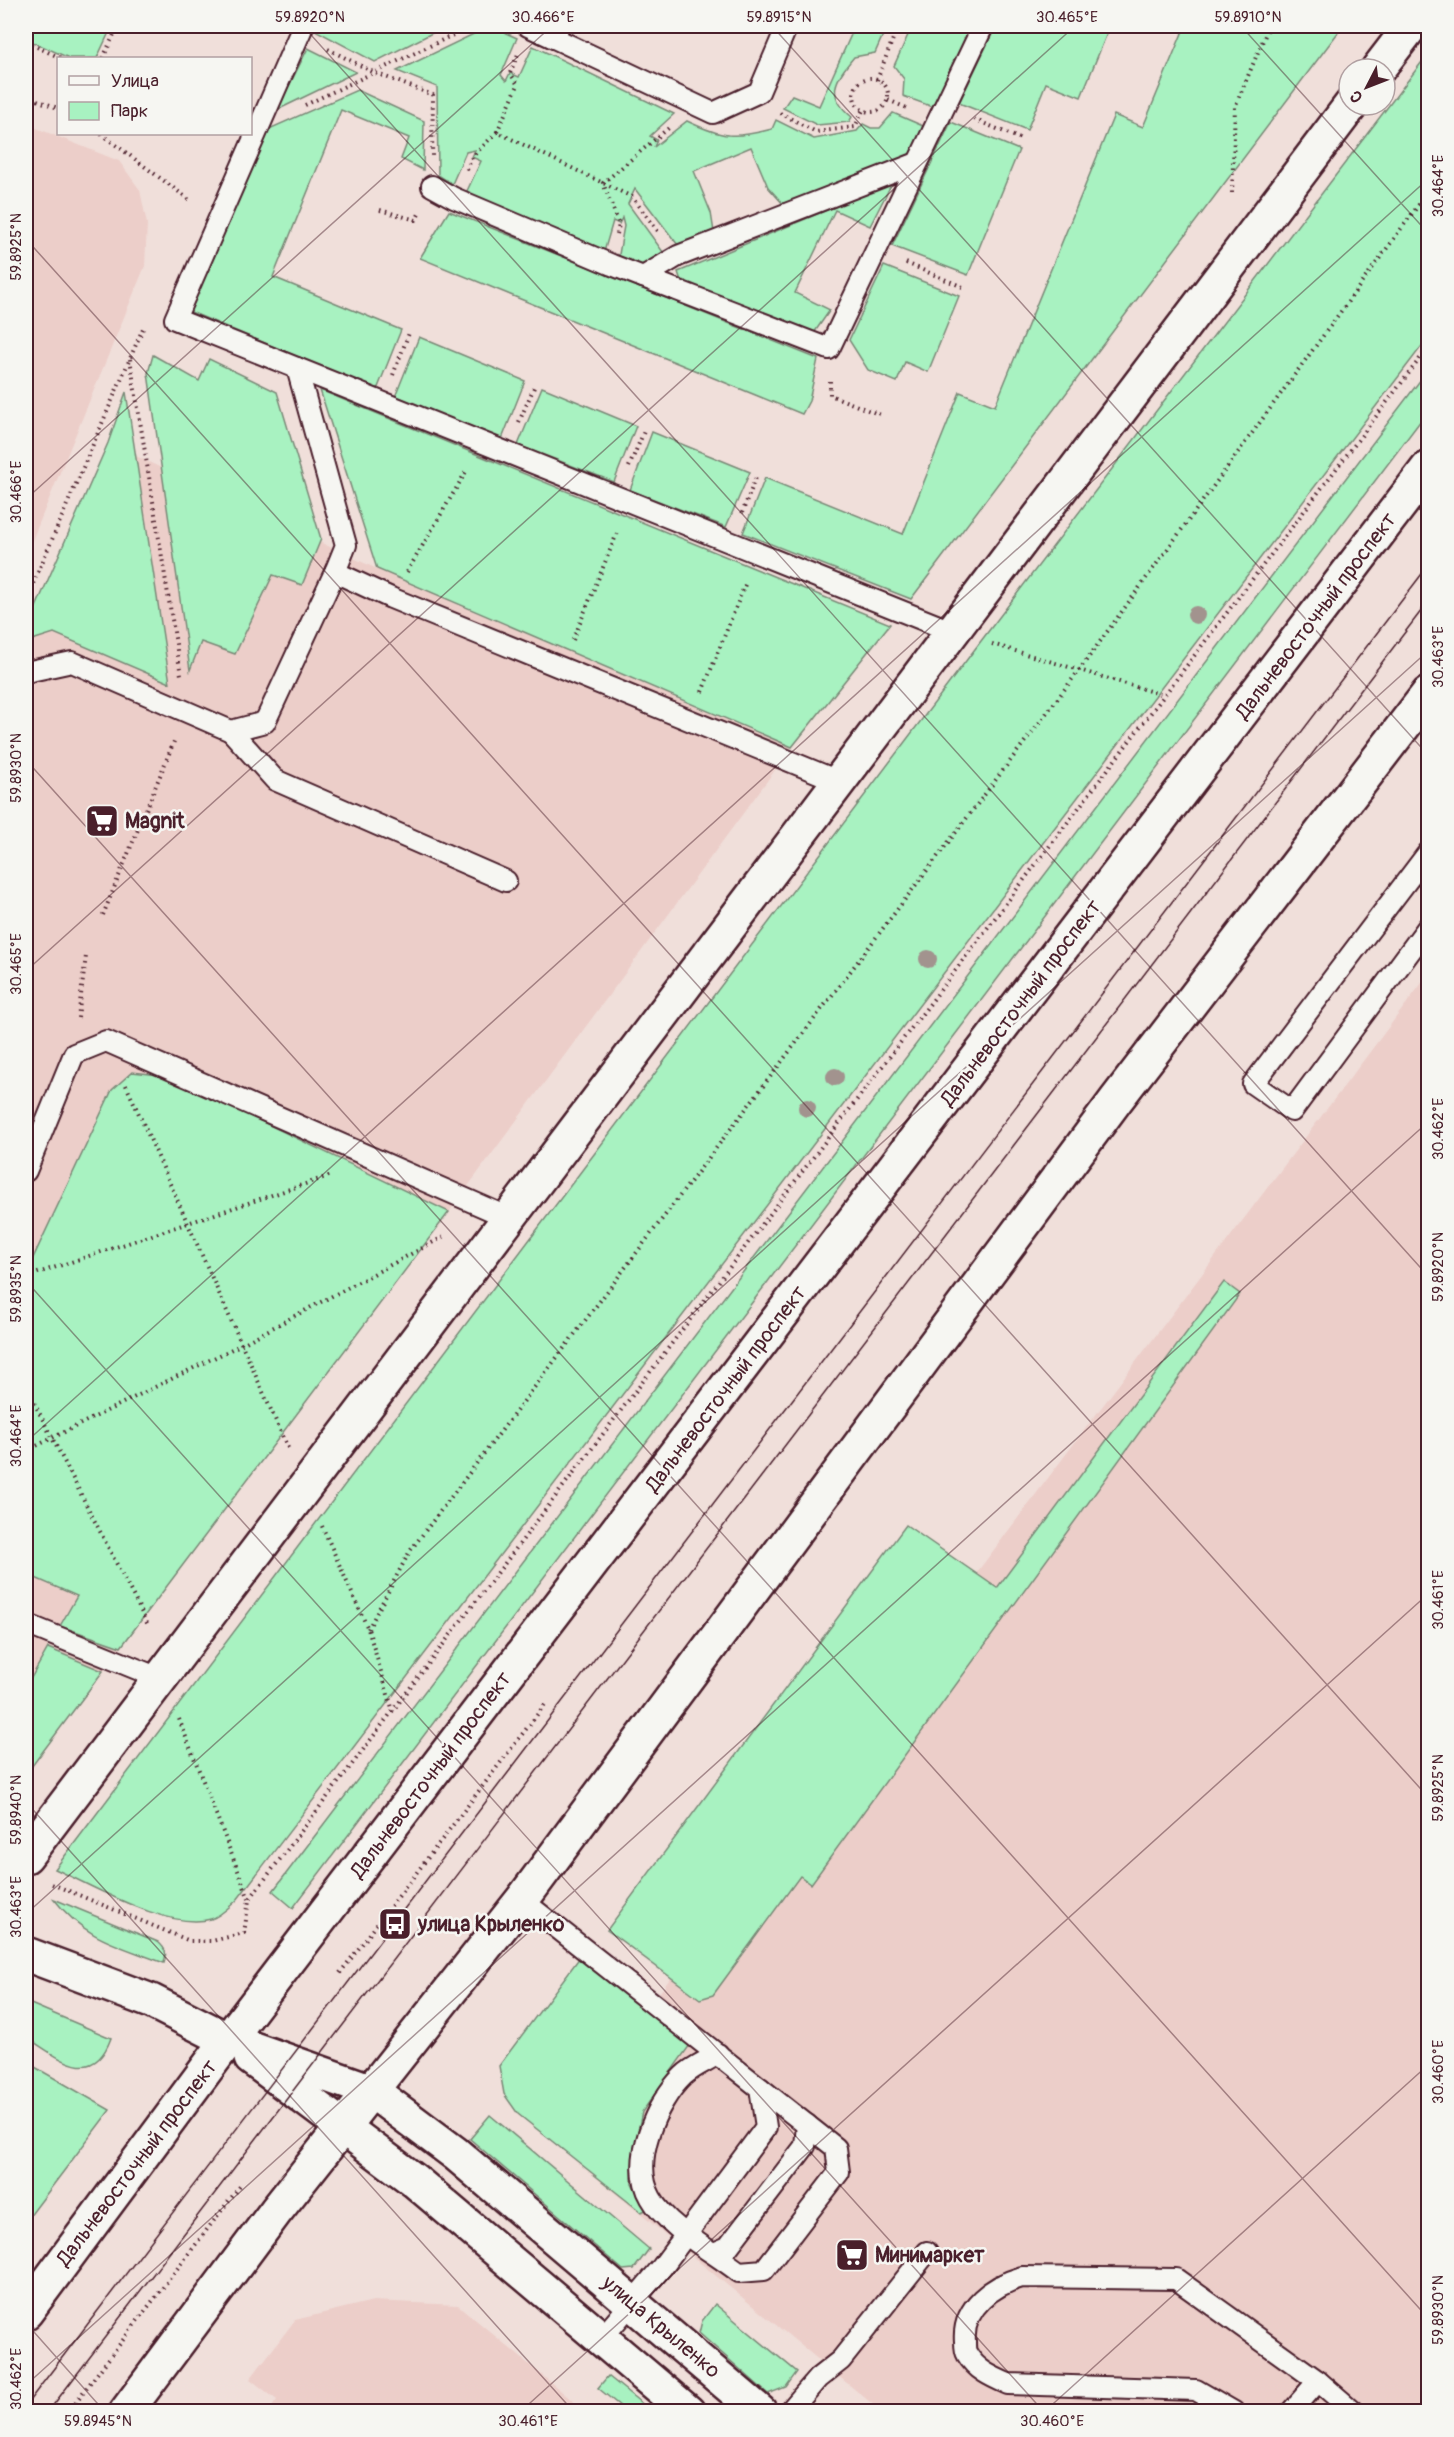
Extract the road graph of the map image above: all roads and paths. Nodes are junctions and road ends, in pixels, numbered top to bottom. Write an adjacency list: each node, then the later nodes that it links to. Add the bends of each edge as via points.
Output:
1 (118, 26): 13 (path)
2 (303, 26): 23 (lane)
3 (472, 26): 15 (path)
4 (529, 26): 10 (lane); 25 (path, via 510,73 518,85)
5 (787, 26): 18 (lane, via 759,92 713,113)
6 (898, 26): 16 (path)
7 (983, 26): 20 (lane)
8 (1269, 26): 32 (path, via 1236,107)
9 (1411, 26): 14 (main road)
10 (556, 32): 18 (lane)
11 (26, 42): 12 (path)
12 (59, 57)
13 (103, 57)
14 (1387, 57)
15 (375, 73): 23 (path); 30 (path, via 433,94)
16 (877, 80): 21 (path, via 856,85 855,102); 21 (path, via 889,91 888,100 882,109)
17 (26, 96): 19 (path)
18 (696, 105): 29 (path)
19 (57, 108)
20 (944, 108): 27 (path); 28 (lane)
21 (863, 110): 24 (path)
22 (1342, 117): 60 (main road)
23 (261, 124): 34 (lane)
24 (855, 127)
25 (497, 132): 29 (path); 33 (path, via 472,157)
26 (101, 135): 34 (path)
27 (1023, 140)
28 (917, 163): 35 (lane); 36 (lane)
29 (603, 183): 36 (path, via 632,197); 37 (path, via 619,224)
30 (432, 186): 33 (lane)
31 (1428, 192): 62 (path)
32 (1232, 193)
33 (454, 198): 37 (lane)
34 (219, 220): 45 (lane, via 175,319)
35 (876, 250): 39 (path); 43 (lane)
36 (678, 256): 38 (lane)
37 (612, 264): 38 (lane)
38 (644, 277): 43 (lane)
39 (963, 288)
40 (146, 321): 44 (path)
41 (409, 333): 47 (path)
42 (1428, 348): 65 (path)
43 (829, 349): 48 (path, via 830,395)
44 (130, 359): 59 (path); 66 (path)
45 (297, 368): 47 (lane); 57 (lane, via 346,545)
46 (535, 385): 51 (path)
47 (382, 402): 50 (lane)
48 (883, 416)
49 (645, 429): 54 (path)
50 (483, 443): 51 (lane); 58 (path)
51 (506, 452): 54 (lane)
52 (1428, 468): 100 (main road, Дальневосточный проспект)
53 (757, 475): 55 (path)
54 (624, 500): 55 (lane); 61 (path)
55 (730, 543): 56 (lane)
56 (758, 554): 60 (lane); 67 (path)
57 (335, 572): 58 (lane); 68 (lane, via 265,722)
58 (391, 598): 61 (lane)
59 (26, 600)
60 (951, 631): 62 (path); 69 (main road)
61 (562, 668): 67 (lane)
62 (1080, 669): 65 (path); 90 (path, via 410,1551)
63 (26, 672): 66 (lane, via 72,662)
64 (1428, 694): 97 (main road, via 1116,1100)
65 (1164, 695): 93 (path)
66 (187, 712): 68 (lane); 72 (path)
67 (690, 720): 69 (lane)
68 (231, 731): 71 (lane, via 275,780)
69 (838, 781): 79 (main road)
70 (1428, 853): 73 (lane, via 1253,1084 1292,1111)
71 (506, 881)
72 (102, 915)
73 (1428, 927)
74 (86, 956): 76 (path)
75 (106, 1041): 76 (lane); 77 (lane); 80 (path)
76 (74, 1054): 78 (lane)
77 (379, 1160): 79 (lane); 80 (path)
78 (26, 1171)
79 (509, 1218): 87 (main road)
80 (187, 1223): 82 (path); 83 (path)
81 (442, 1238): 83 (path)
82 (26, 1277)
83 (242, 1344): 85 (path); 87 (path)
84 (26, 1387): 85 (path)
85 (51, 1436): 86 (path); 89 (path)
86 (26, 1451)
87 (305, 1488): 90 (path); 91 (main road)
88 (26, 1624): 91 (lane)
89 (148, 1625)
90 (368, 1629): 93 (path)
91 (159, 1678): 94 (main road); 96 (path)
92 (546, 1703): 99 (path)
93 (393, 1711): 96 (path)
94 (26, 1856)
95 (51, 1883): 96 (path, via 190,1941 212,1941 243,1933)
96 (249, 1900)
97 (522, 1900): 101 (lane); 103 (main road)
98 (26, 1954): 100 (main road, улица Крыленко, via 151,2001)
99 (340, 1973)
100 (228, 2040): 103 (main road, улица Крыленко); 105 (main road, улица Крыленко); 111 (main road, Дальневосточный проспект)
101 (718, 2054): 102 (lane); 107 (lane, via 684,2075 661,2103 646,2147 644,2170 650,2197 666,2217)
102 (760, 2088): 104 (lane); 107 (lane, via 766,2127)
103 (372, 2091): 105 (main road); 110 (main road, улица Крыленко, via 445,2145)
104 (807, 2125): 109 (lane, via 805,2146 728,2247); 109 (lane, via 836,2148 839,2172 764,2270 739,2272)
105 (342, 2128): 112 (main road, улица Крыленко, via 415,2181); 115 (main road)
106 (241, 2185): 114 (path)
107 (687, 2233): 109 (lane); 110 (lane)
108 (927, 2252): 118 (lane, via 841,2360 818,2378)
109 (714, 2253)
110 (632, 2303): 112 (lane); 117 (main road, улица Крыленко)
111 (26, 2312)
112 (602, 2338): 116 (main road, улица Крыленко)
113 (1318, 2381): 119 (lane, via 1176,2279 1022,2277 1004,2282 985,2296 972,2310 964,2331 966,2353 984,2373 1008,2384 1196,2390); 120 (lane); 121 (lane)
114 (68, 2412)
115 (126, 2412)
116 (688, 2412)
117 (760, 2412)
118 (789, 2412)
119 (1234, 2412)
120 (1291, 2412)
121 (1354, 2412)

